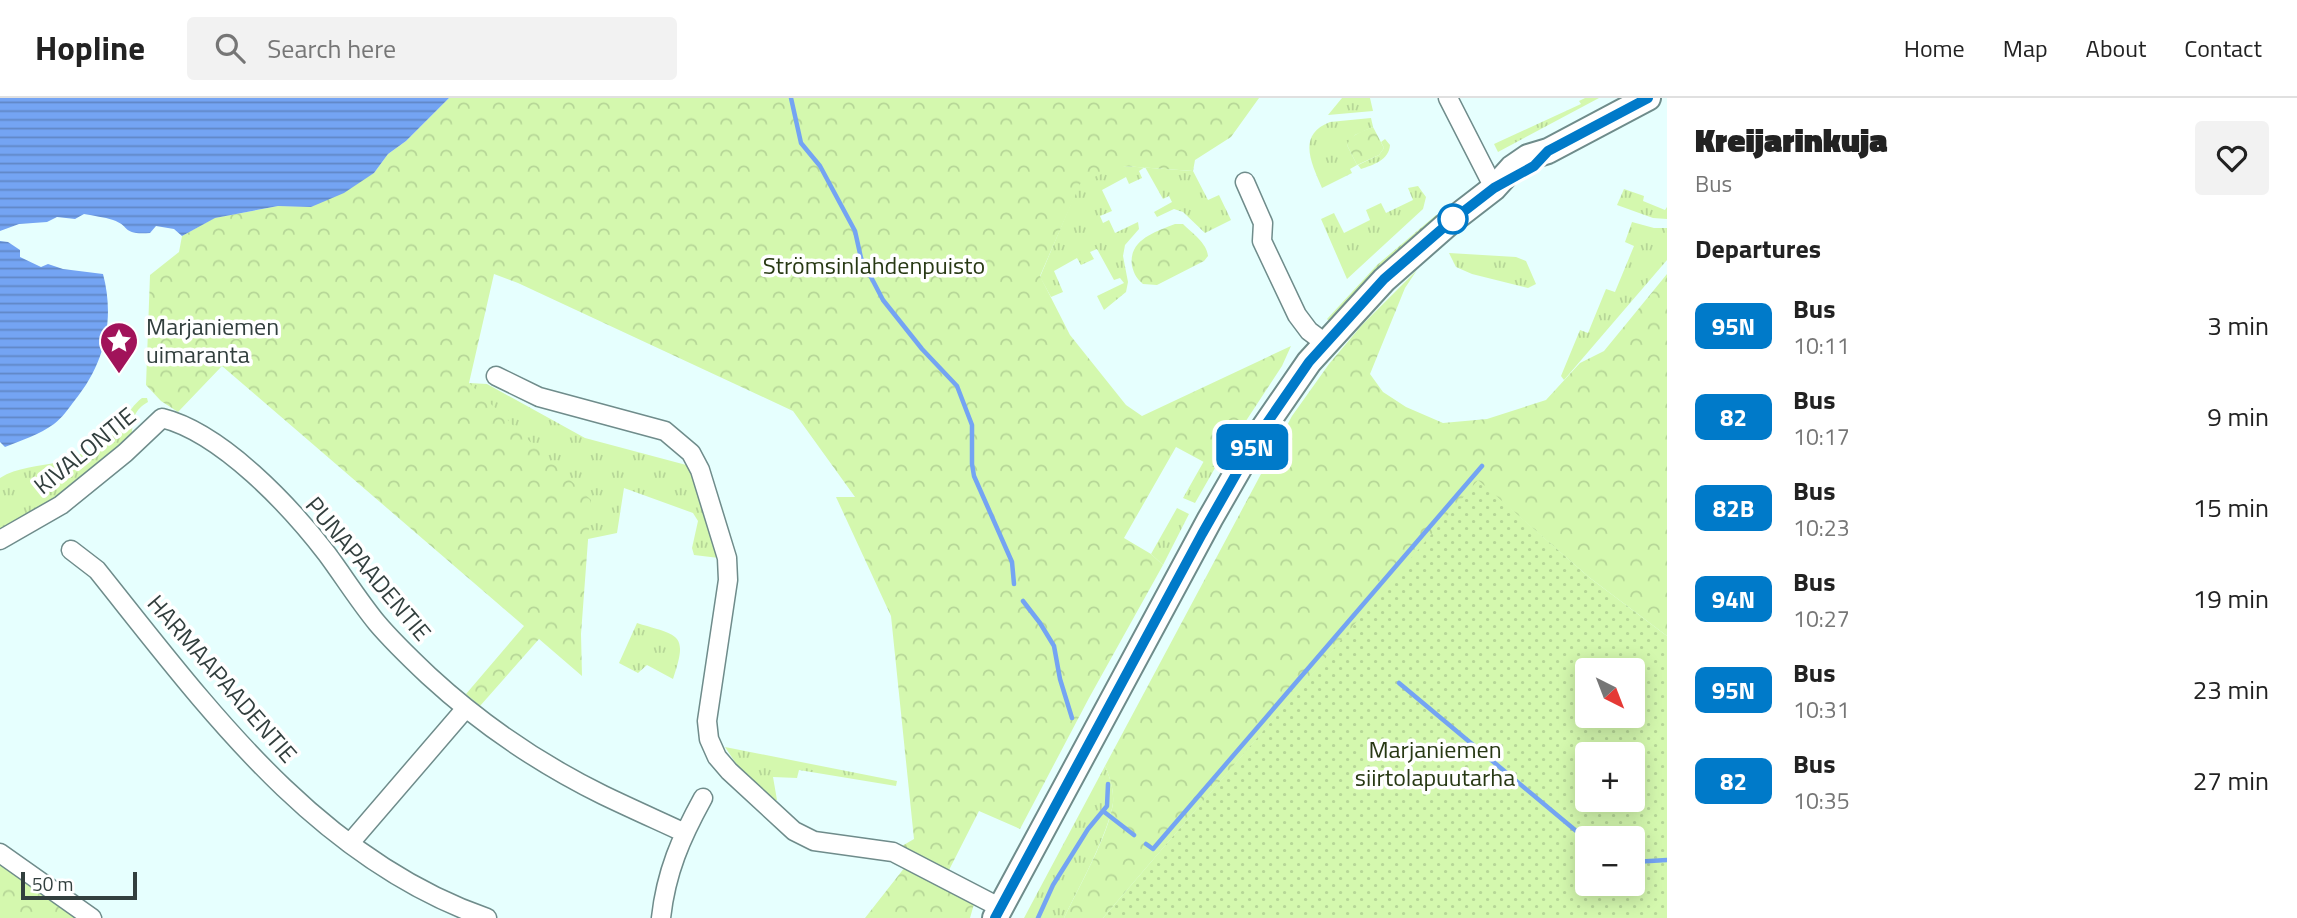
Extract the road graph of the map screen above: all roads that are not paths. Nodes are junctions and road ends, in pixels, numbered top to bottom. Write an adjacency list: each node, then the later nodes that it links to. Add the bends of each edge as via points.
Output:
1 (1448, 98): 4 (street)
2 (1648, 98): 4 (main road, via 1528,157)
3 (1245, 182): 5 (street, via 1263,223 1262,241 1297,315)
4 (1494, 188): 5 (main road, via 1384,279)
5 (1325, 343): 15 (main road, via 1281,401 1237,473)
6 (496, 376): 15 (street, via 539,397 665,431 691,453 727,558 727,594 707,721 717,757 729,771 804,838 884,849 908,858)
7 (162, 418): 8 (street, KIVALONTIE, via 61,505); 10 (street, PUNAPAADENTIE, via 178,422 253,474 315,539 385,631)
8 (0, 540)
9 (71, 551): 13 (street, HARMAAPAADENTIE, via 97,570 224,726 304,806)
10 (466, 708): 12 (street, PUNAPAADENTIE, via 562,774); 13 (street)
11 (703, 798): 12 (street)
12 (685, 833): 18 (street, via 664,887)
13 (350, 843): 17 (street, HARMAAPAADENTIE, via 408,882)
14 (0, 853): 16 (street)
15 (998, 913)
16 (92, 918)
17 (487, 918)
18 (661, 918)

